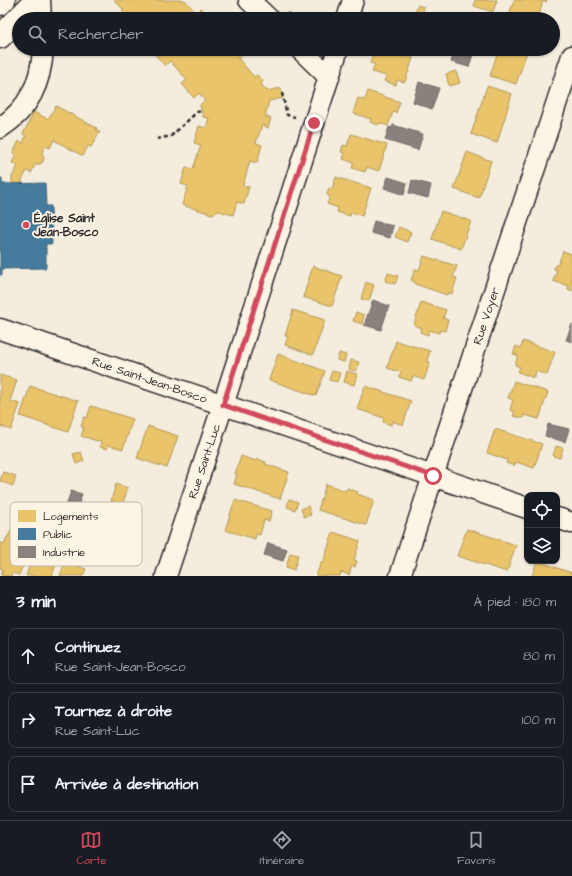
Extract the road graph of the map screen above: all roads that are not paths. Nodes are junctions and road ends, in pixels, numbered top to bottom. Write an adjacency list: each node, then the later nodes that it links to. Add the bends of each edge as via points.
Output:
1 (4, 0): 6 (main road)
2 (36, 0): 7 (main road)
3 (40, 0): 8 (street)
4 (249, 0): 9 (street)
5 (353, 0): 10 (street)
6 (0, 4)
7 (24, 12)
8 (41, 12)
9 (262, 12)
10 (349, 12)
11 (12, 24): 12 (main road)
12 (0, 36)
13 (43, 56): 18 (street, via 35,89 28,101)
14 (307, 56): 17 (street)
15 (336, 56): 17 (street, Rue Saint-Luc)
16 (572, 56): 21 (street, Rue Voyer)
17 (329, 77): 20 (street, Rue Saint-Luc)
18 (0, 128)
19 (0, 328): 20 (street, Rue Saint-Jean-Bosco)
20 (223, 405): 21 (street, Rue Saint-Jean-Bosco); 25 (street, Rue Saint-Luc)
21 (433, 476): 22 (street, Rue Saint-Jean-Bosco); 26 (street, Rue Voyer)
22 (524, 507)
23 (560, 519): 24 (street)
24 (572, 523)
25 (166, 576)
26 (400, 576)

